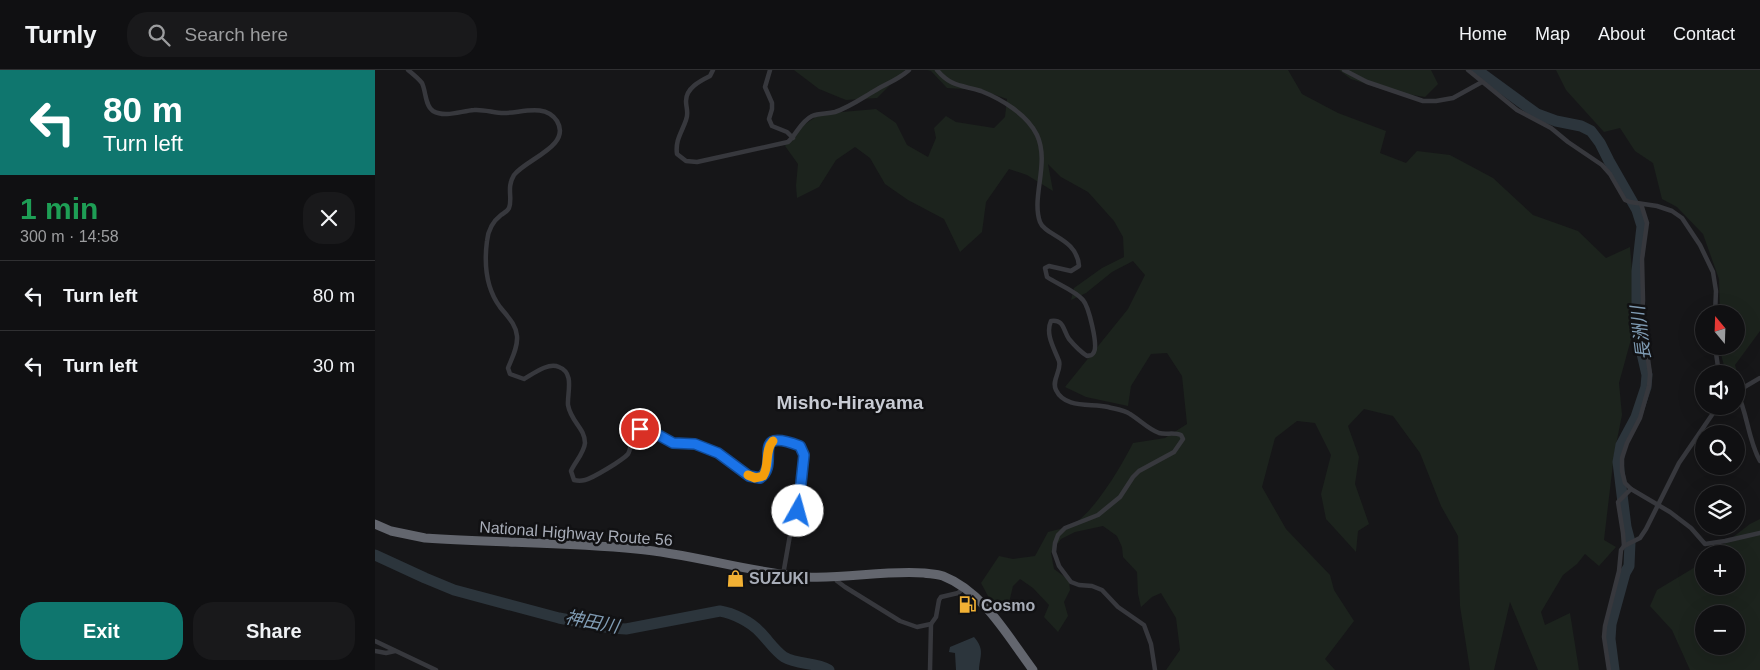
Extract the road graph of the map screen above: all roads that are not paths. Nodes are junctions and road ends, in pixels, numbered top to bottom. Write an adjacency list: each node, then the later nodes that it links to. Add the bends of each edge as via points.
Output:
1 (408, 70): 22 (street, via 422,85 433,111 447,114 480,110 502,113 537,110 549,114 559,124 558,140 520,169 511,182 508,210 496,219 488,233 486,269 489,286 517,336 508,368 510,374 524,379 552,366 566,372 571,414 584,434 585,442 571,471 574,480 590,478 620,461 629,452 633,434 640,429 673,443 695,444 718,453 755,478 766,472 767,452 775,439 800,446 804,455 800,503)
2 (713, 70): 9 (street, via 687,96 688,112 676,148 681,158 697,162 777,146)
3 (770, 70): 9 (street, via 765,87 772,108 769,119 772,126)
4 (909, 70): 9 (street, via 850,106 811,116 799,126)
5 (937, 70): 32 (street, via 952,84 1005,102 1036,133 1041,147 1038,202 1041,225 1068,244 1079,261 1079,266 1071,271 1049,266 1045,272 1047,277 1084,300 1096,346 1092,355 1087,356 1069,339 1061,322 1051,321 1048,331 1060,364 1054,385 1056,391 1068,402 1106,406 1128,413 1155,432 1178,433 1183,439 1174,452 1139,471 1121,497 1098,515 1065,528 1055,543 1059,566 1071,582 1102,590 1118,607 1144,625)
6 (1344, 70): 8 (street, via 1367,82 1423,101 1453,98)
7 (1468, 70): 8 (street)
8 (1482, 82): 10 (street, via 1517,110 1551,128 1602,165 1625,200)
9 (793, 138)
10 (1641, 204): 11 (street, via 1672,211 1691,230 1713,272); 17 (street, via 1647,222 1642,259 1641,331 1650,374 1640,418 1622,458 1625,483)
11 (1715, 305)
12 (1760, 378): 13 (street)
13 (1745, 387)
14 (1745, 412): 16 (street, via 1750,439)
15 (1712, 415): 18 (street, via 1679,463)
16 (1760, 461)
17 (1631, 490): 18 (street); 21 (street, via 1618,502)
18 (1659, 506): 20 (street, via 1691,528 1705,544); 21 (street, via 1640,538)
19 (375, 524): 22 (highway, National Highway Route 56, via 425,538 636,549)
20 (1760, 532)
21 (1624, 546): 33 (street, via 1605,626)
22 (783, 575): 23 (highway, National Highway Route 56)
23 (834, 576): 24 (highway, National Highway Route 56, via 907,572 942,575); 25 (street, via 845,587 900,621 917,627)
24 (964, 588): 25 (street, via 941,597); 31 (highway, National Highway Route 56, via 988,610)
25 (931, 624): 30 (street)
26 (375, 641): 28 (street)
27 (375, 650): 28 (street)
28 (397, 651): 29 (street)
29 (436, 670)
30 (931, 670)
31 (1033, 670)
32 (1155, 670)
33 (1609, 670)

